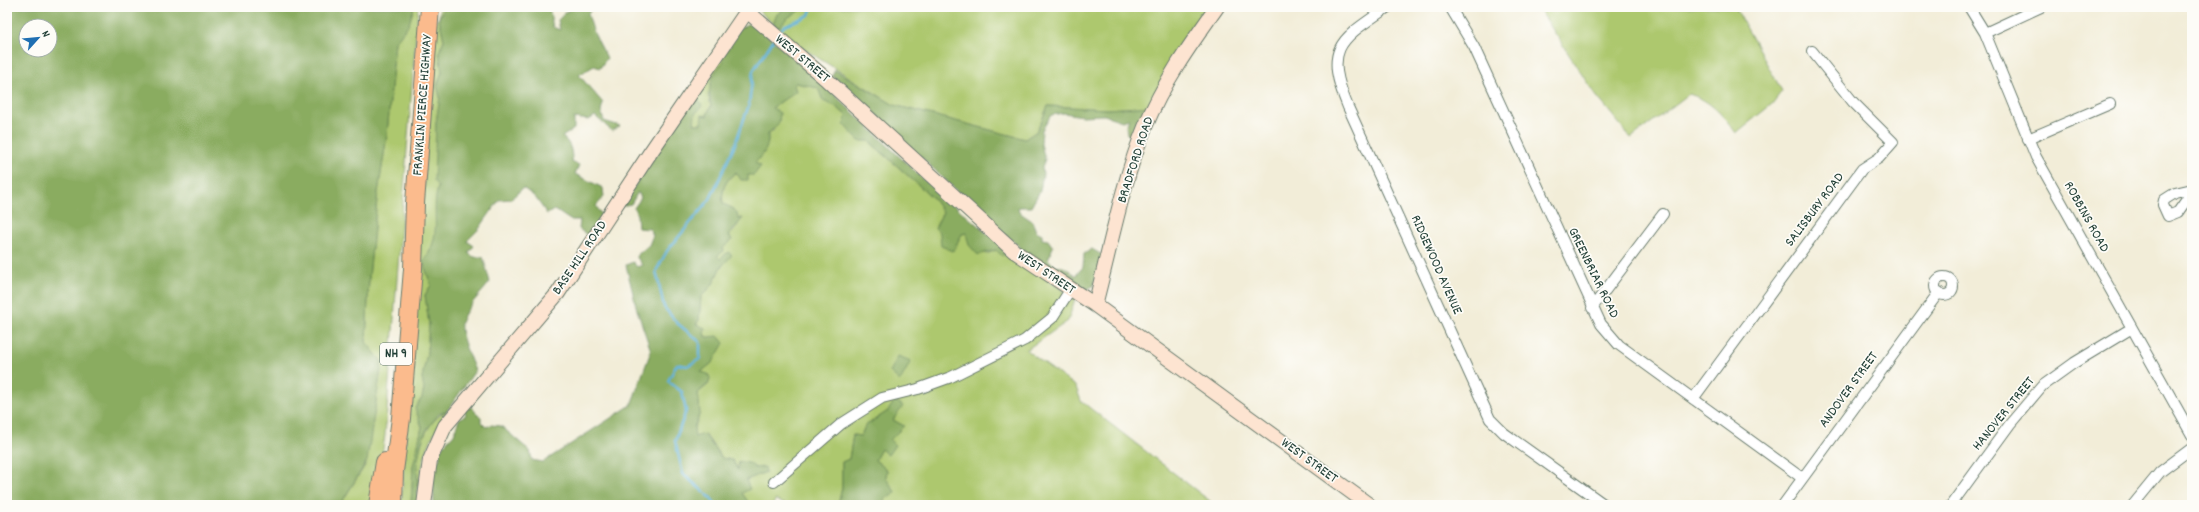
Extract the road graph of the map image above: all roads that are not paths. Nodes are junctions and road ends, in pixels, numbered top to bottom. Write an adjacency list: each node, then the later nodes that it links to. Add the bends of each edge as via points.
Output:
1 (430, 7): 12 (highway, FRANKLIN PIERCE HIGHWAY / NH 9)
2 (1217, 7): 16 (street, BRADFORD ROAD, via 1173,71 1145,127 1130,172)
3 (1388, 7): 24 (street, RIDGEWOOD AVENUE, via 1350,33 1338,50 1336,69 1346,102 1490,419)
4 (1450, 7): 17 (street, GREENBRIAR ROAD, via 1474,47)
5 (1969, 7): 8 (street, ROBBINS ROAD)
6 (2041, 7): 8 (street)
7 (745, 9): 14 (street, WEST STREET, via 827,80 991,232); 27 (street, BASE HILL ROAD, via 558,293 445,426 430,460)
8 (1985, 33): 11 (street, ROBBINS ROAD)
9 (1812, 51): 19 (street, SALISBURY ROAD, via 1854,102 1893,142 1879,158 1862,169)
10 (2110, 104): 11 (street)
11 (2028, 139): 18 (street, ROBBINS ROAD)
12 (415, 203): 25 (highway, FRANKLIN PIERCE HIGHWAY / NH 9, via 402,270 389,441); 26 (highway, FRANKLIN PIERCE HIGHWAY / NH 9, via 413,269)
13 (1662, 214): 17 (street)
14 (1070, 290): 16 (street, WEST STREET); 23 (street, via 1052,318 1025,340 950,377 918,389 882,398 841,424)
15 (1939, 292): 22 (street, ANDOVER STREET)
16 (1095, 305): 28 (street, WEST STREET)
17 (1592, 308): 19 (street, GREENBRIAR ROAD, via 1601,324 1619,345)
18 (2132, 328): 20 (street, ROBBINS ROAD); 31 (street, HANOVER STREET, via 2042,386 2010,424)
19 (1693, 399): 22 (street, GREENBRIAR ROAD)
20 (2192, 435)
21 (2192, 448): 32 (street, via 2160,472)
22 (1802, 478): 30 (street, ANDOVER STREET)
23 (774, 482)
24 (1590, 501): 29 (street, RIDGEWOOD AVENUE)
25 (378, 505)
26 (393, 505)
27 (424, 505)
28 (1369, 505)
29 (1605, 505)
30 (1783, 505)
31 (1951, 505)
32 (2133, 505)

